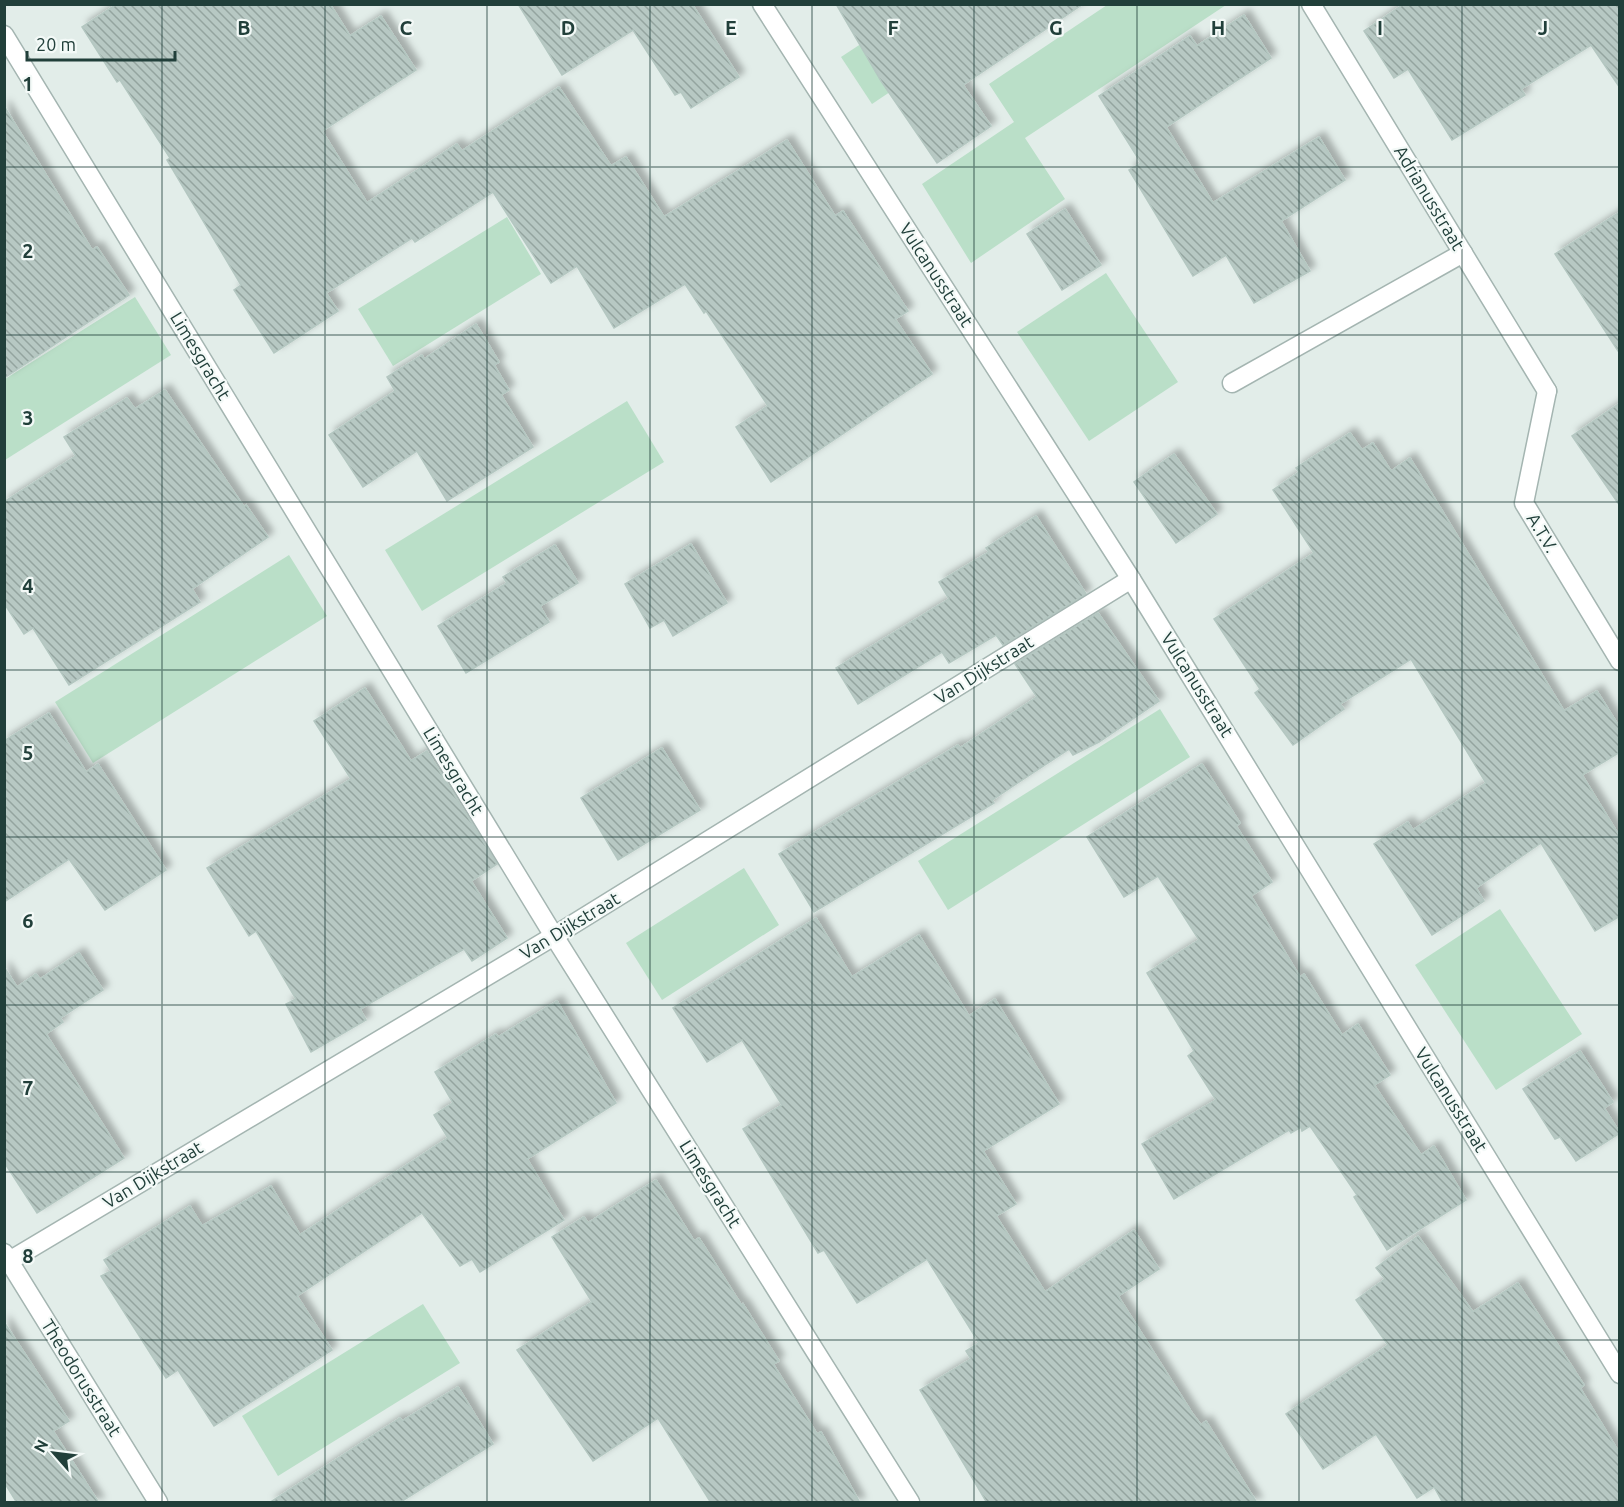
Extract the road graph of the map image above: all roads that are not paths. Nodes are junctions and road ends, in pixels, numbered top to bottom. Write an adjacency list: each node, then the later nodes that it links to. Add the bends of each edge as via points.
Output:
1 (762, 4): 7 (street, Vulcanusstraat)
2 (1311, 4): 4 (street, Adrianusstraat)
3 (4, 36): 9 (street, Limesgracht)
4 (1463, 253): 5 (street); 6 (street, Adrianusstraat)
5 (1232, 383)
6 (1547, 391): 8 (street, A.T.V., via 1524,502)
7 (1131, 579): 9 (street, Van Dijkstraat); 11 (street, Vulcanusstraat)
8 (1620, 661)
9 (554, 936): 10 (street, Van Dijkstraat); 13 (street, Limesgracht)
10 (6, 1259): 12 (street, Theodorusstraat)
11 (1620, 1374)
12 (158, 1503)
13 (910, 1503)

